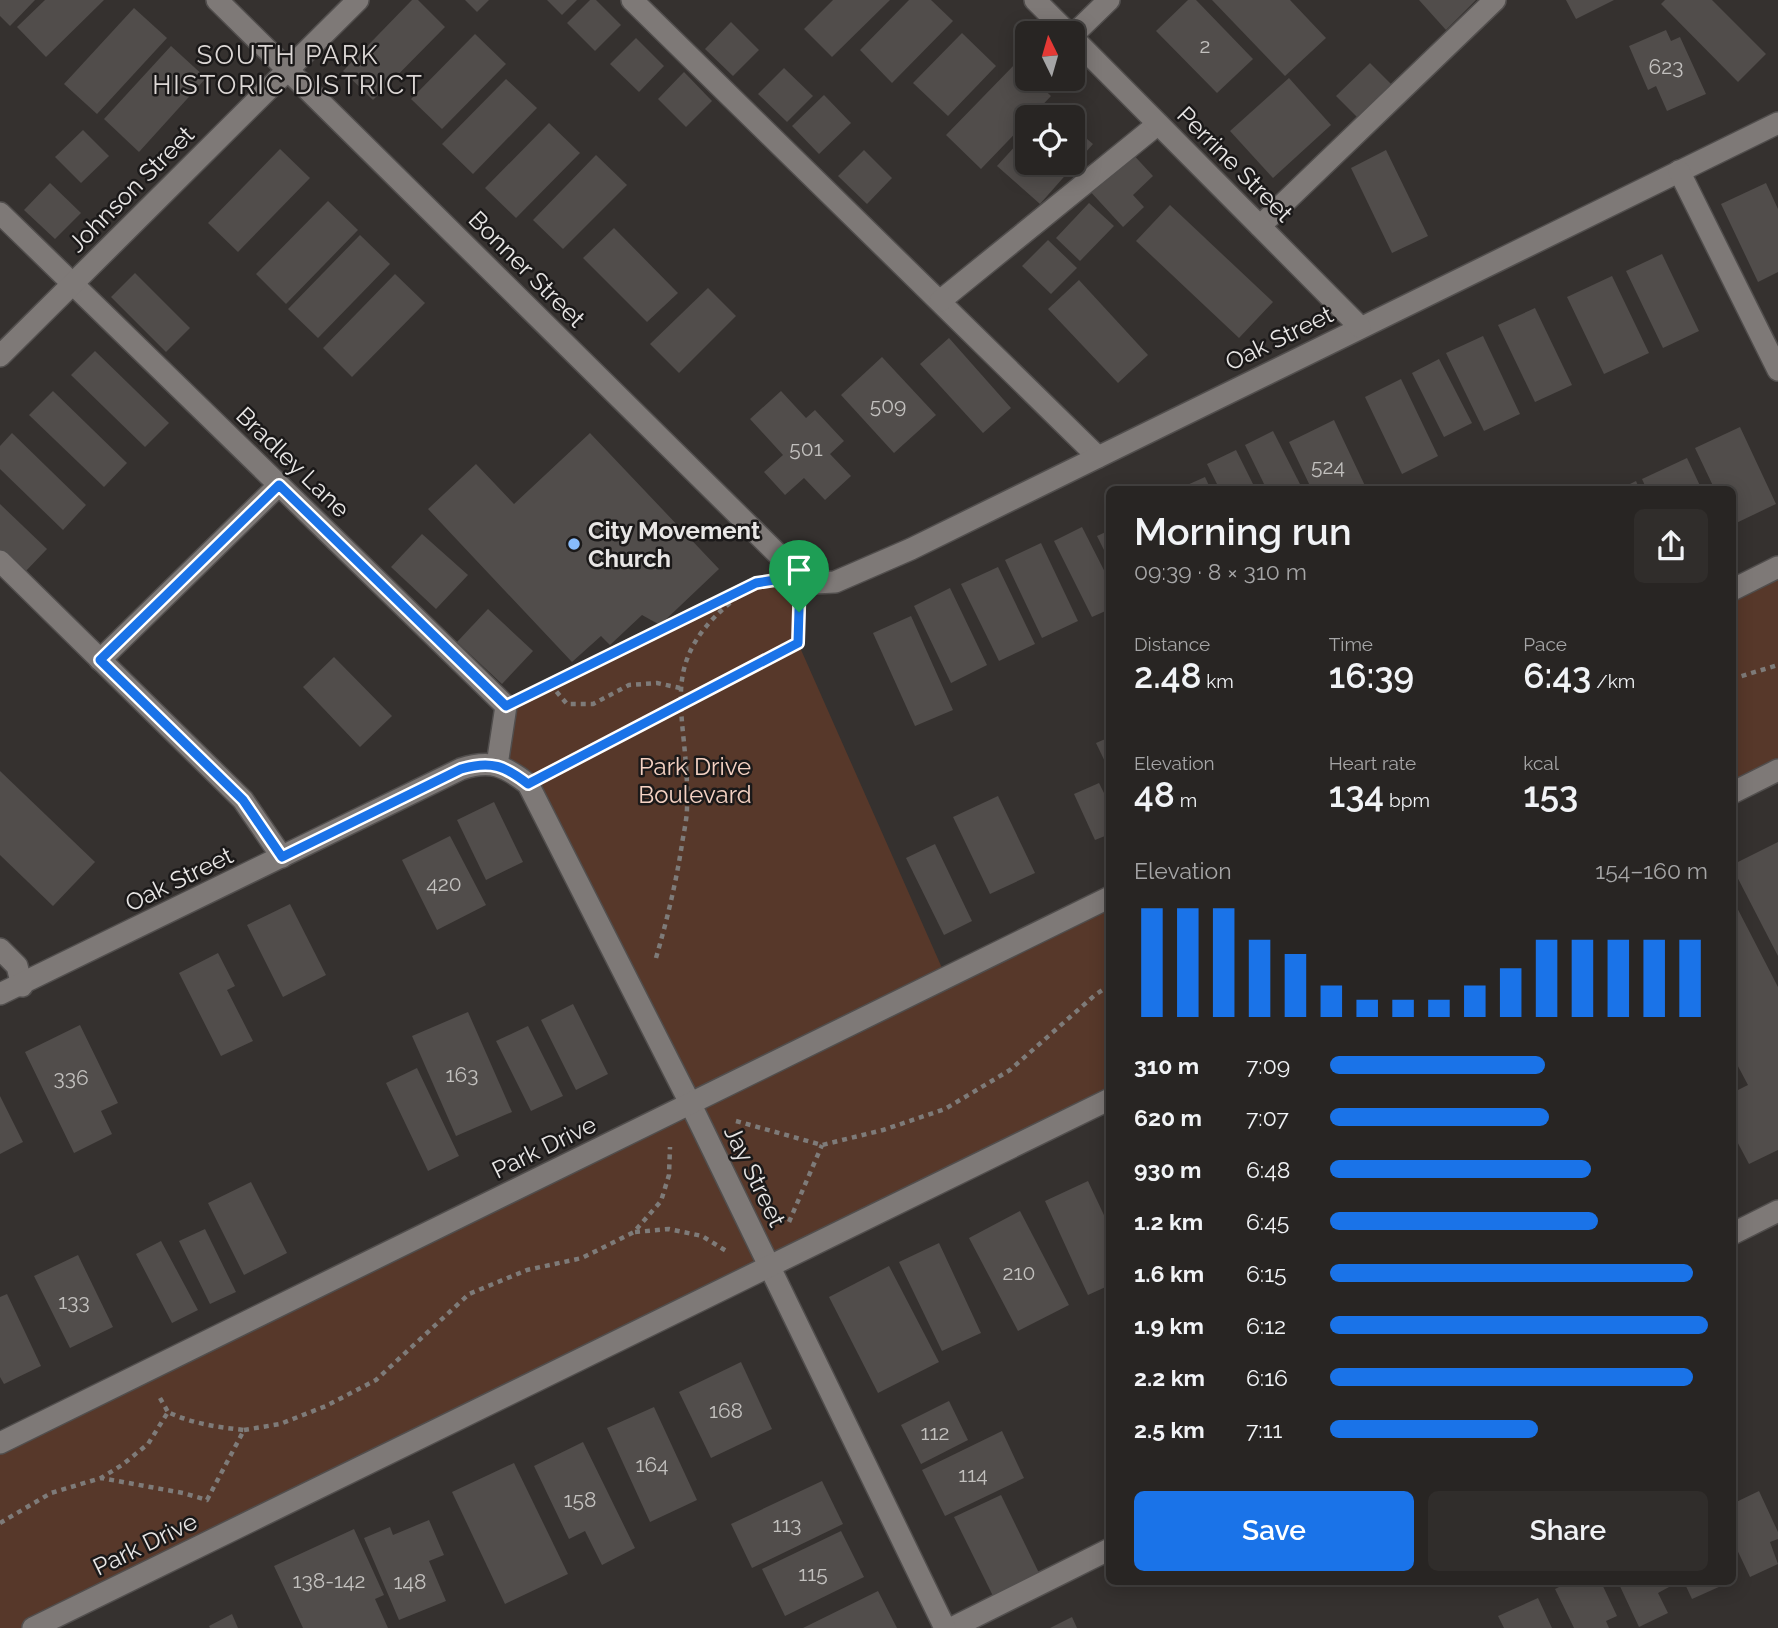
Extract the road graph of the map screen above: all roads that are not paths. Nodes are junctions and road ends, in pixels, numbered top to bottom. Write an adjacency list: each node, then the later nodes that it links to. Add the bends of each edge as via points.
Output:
1 (217, 0): 10 (street, Bonner Street)
2 (358, 0): 10 (street, Johnson Street)
3 (632, 0): 17 (street)
4 (1035, 0): 7 (street, Perrine Street)
5 (1109, 0): 8 (street)
6 (1495, 0): 15 (street)
7 (1057, 21)
8 (1085, 22)
9 (1085, 49): 12 (street, Perrine Street)
10 (288, 70): 16 (street, Johnson Street); 25 (street, Bonner Street)
11 (1778, 122): 13 (street, Oak Street)
12 (1158, 124): 15 (street, Perrine Street); 17 (street)
13 (1679, 171): 18 (street, Oak Street); 20 (street)
14 (0, 213): 16 (street, Bradley Lane)
15 (1259, 226): 18 (street, Perrine Street)
16 (73, 284): 19 (street, Johnson Street); 22 (street, Bradley Lane)
17 (940, 301): 21 (street)
18 (1360, 327): 21 (street, Oak Street)
19 (0, 356)
20 (1778, 370)
21 (1098, 457): 25 (street, Oak Street, via 835,582 814,583)
22 (279, 485): 27 (street); 28 (street, Bradley Lane, via 506,706)
23 (0, 561): 27 (street)
24 (1778, 568): 26 (street)
25 (800, 576)
26 (1736, 588)
27 (100, 660): 31 (street, via 243,800)
28 (496, 765): 31 (street, Oak Street, via 461,769); 37 (street, Jay Street, via 528,784)
29 (1778, 770): 30 (street)
30 (1736, 791)
31 (282, 857): 34 (street, Oak Street)
32 (1106, 899): 37 (street, Park Drive)
33 (0, 949): 34 (street, via 17,966)
34 (22, 986): 35 (street, Oak Street)
35 (0, 995)
36 (1106, 1101): 40 (street, Park Drive)
37 (691, 1105): 40 (street, Jay Street); 41 (street, Park Drive)
38 (1778, 1211): 39 (street)
39 (1736, 1232)
40 (769, 1267): 43 (street, Park Drive); 44 (street, Jay Street)
41 (0, 1443)
42 (1106, 1551): 45 (street)
43 (33, 1628)
44 (945, 1628)
45 (952, 1628)

